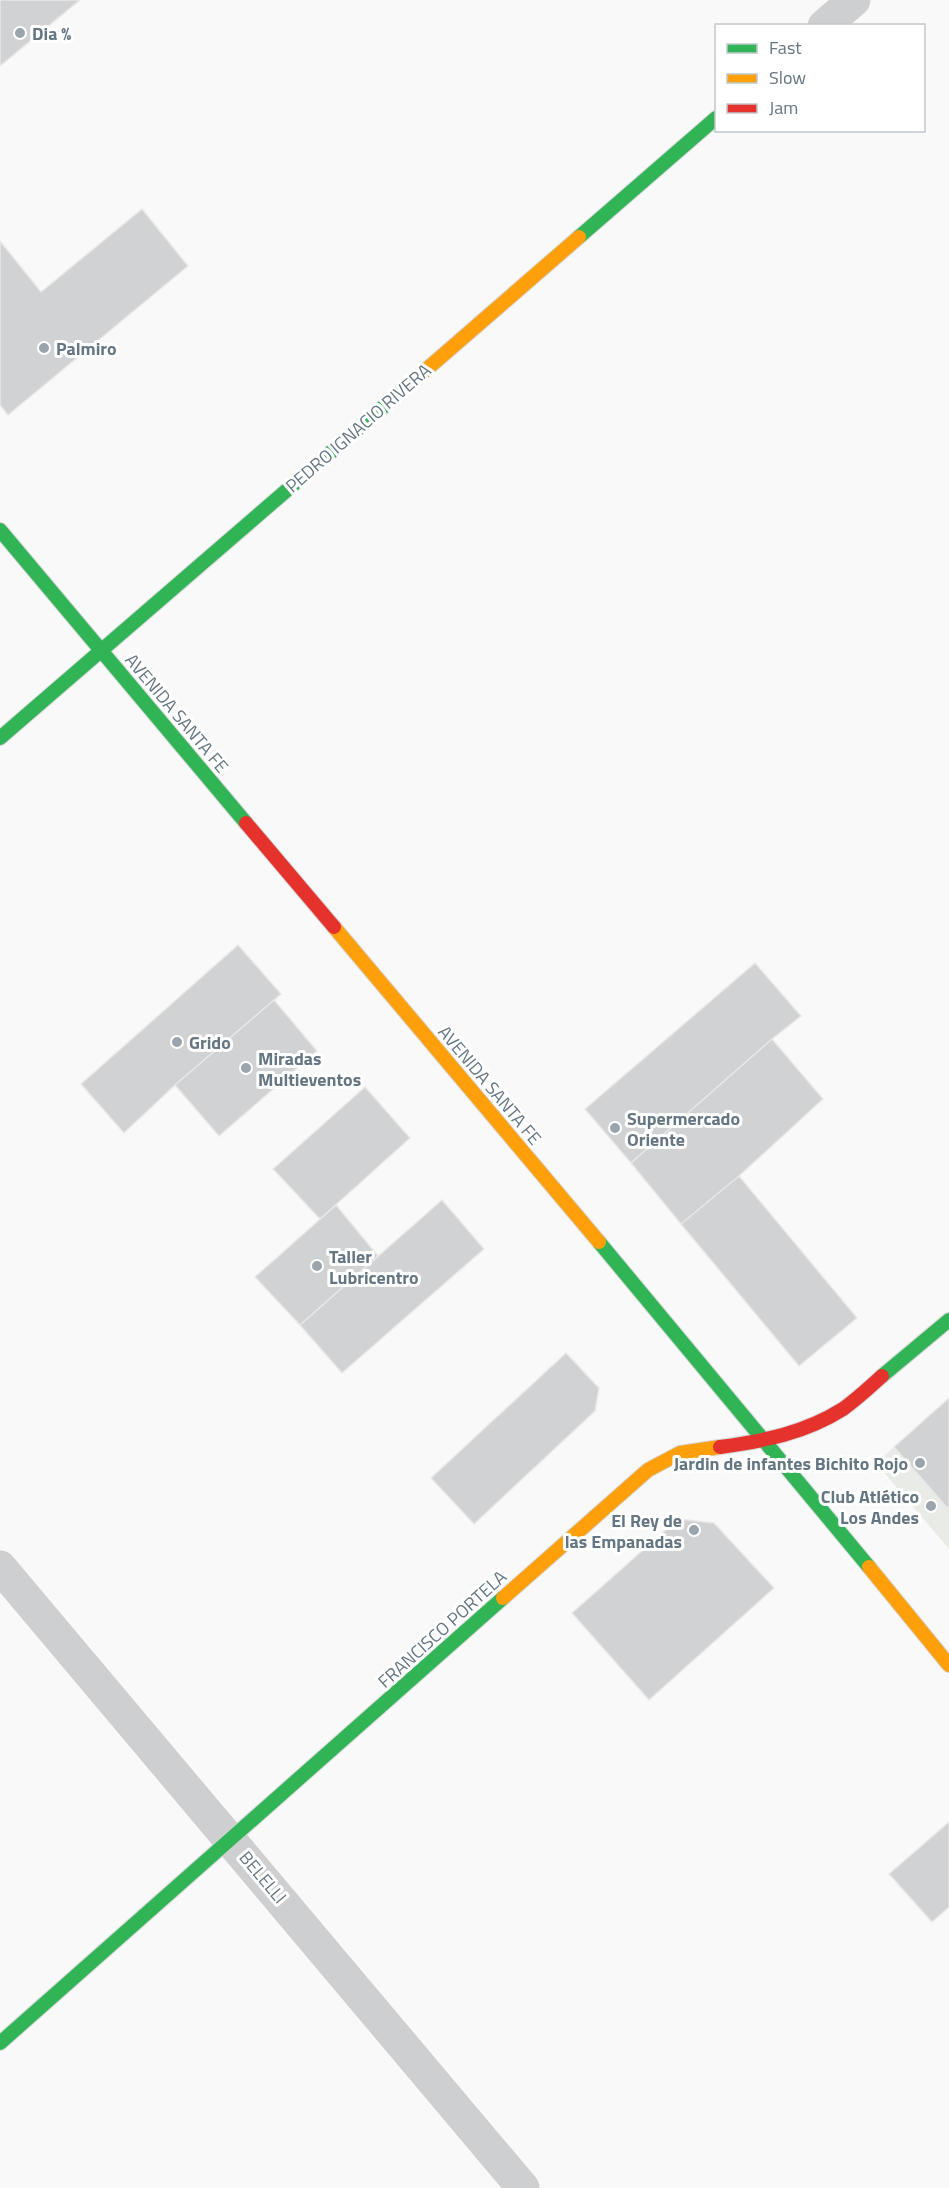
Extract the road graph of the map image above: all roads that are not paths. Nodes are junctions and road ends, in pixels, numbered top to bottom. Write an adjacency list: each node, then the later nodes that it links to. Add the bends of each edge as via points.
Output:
1 (854, 0): 2 (street)
2 (826, 24)
3 (715, 120): 5 (street, PEDRO IGNACIO RIVERA)
4 (0, 530): 5 (street, AVENIDA SANTA FE)
5 (101, 650): 6 (street, PEDRO IGNACIO RIVERA); 8 (street, AVENIDA SANTA FE)
6 (0, 738)
7 (949, 1320): 8 (street, FRANCISCO PORTELA, via 844,1408 815,1424)
8 (766, 1441): 10 (street, AVENIDA SANTA FE); 11 (street, FRANCISCO PORTELA, via 680,1453 648,1470)
9 (0, 1567): 11 (street, BELELLI)
10 (949, 1665)
11 (231, 1839): 12 (street, FRANCISCO PORTELA); 13 (street, BELELLI)
12 (0, 2043)
13 (523, 2188)

